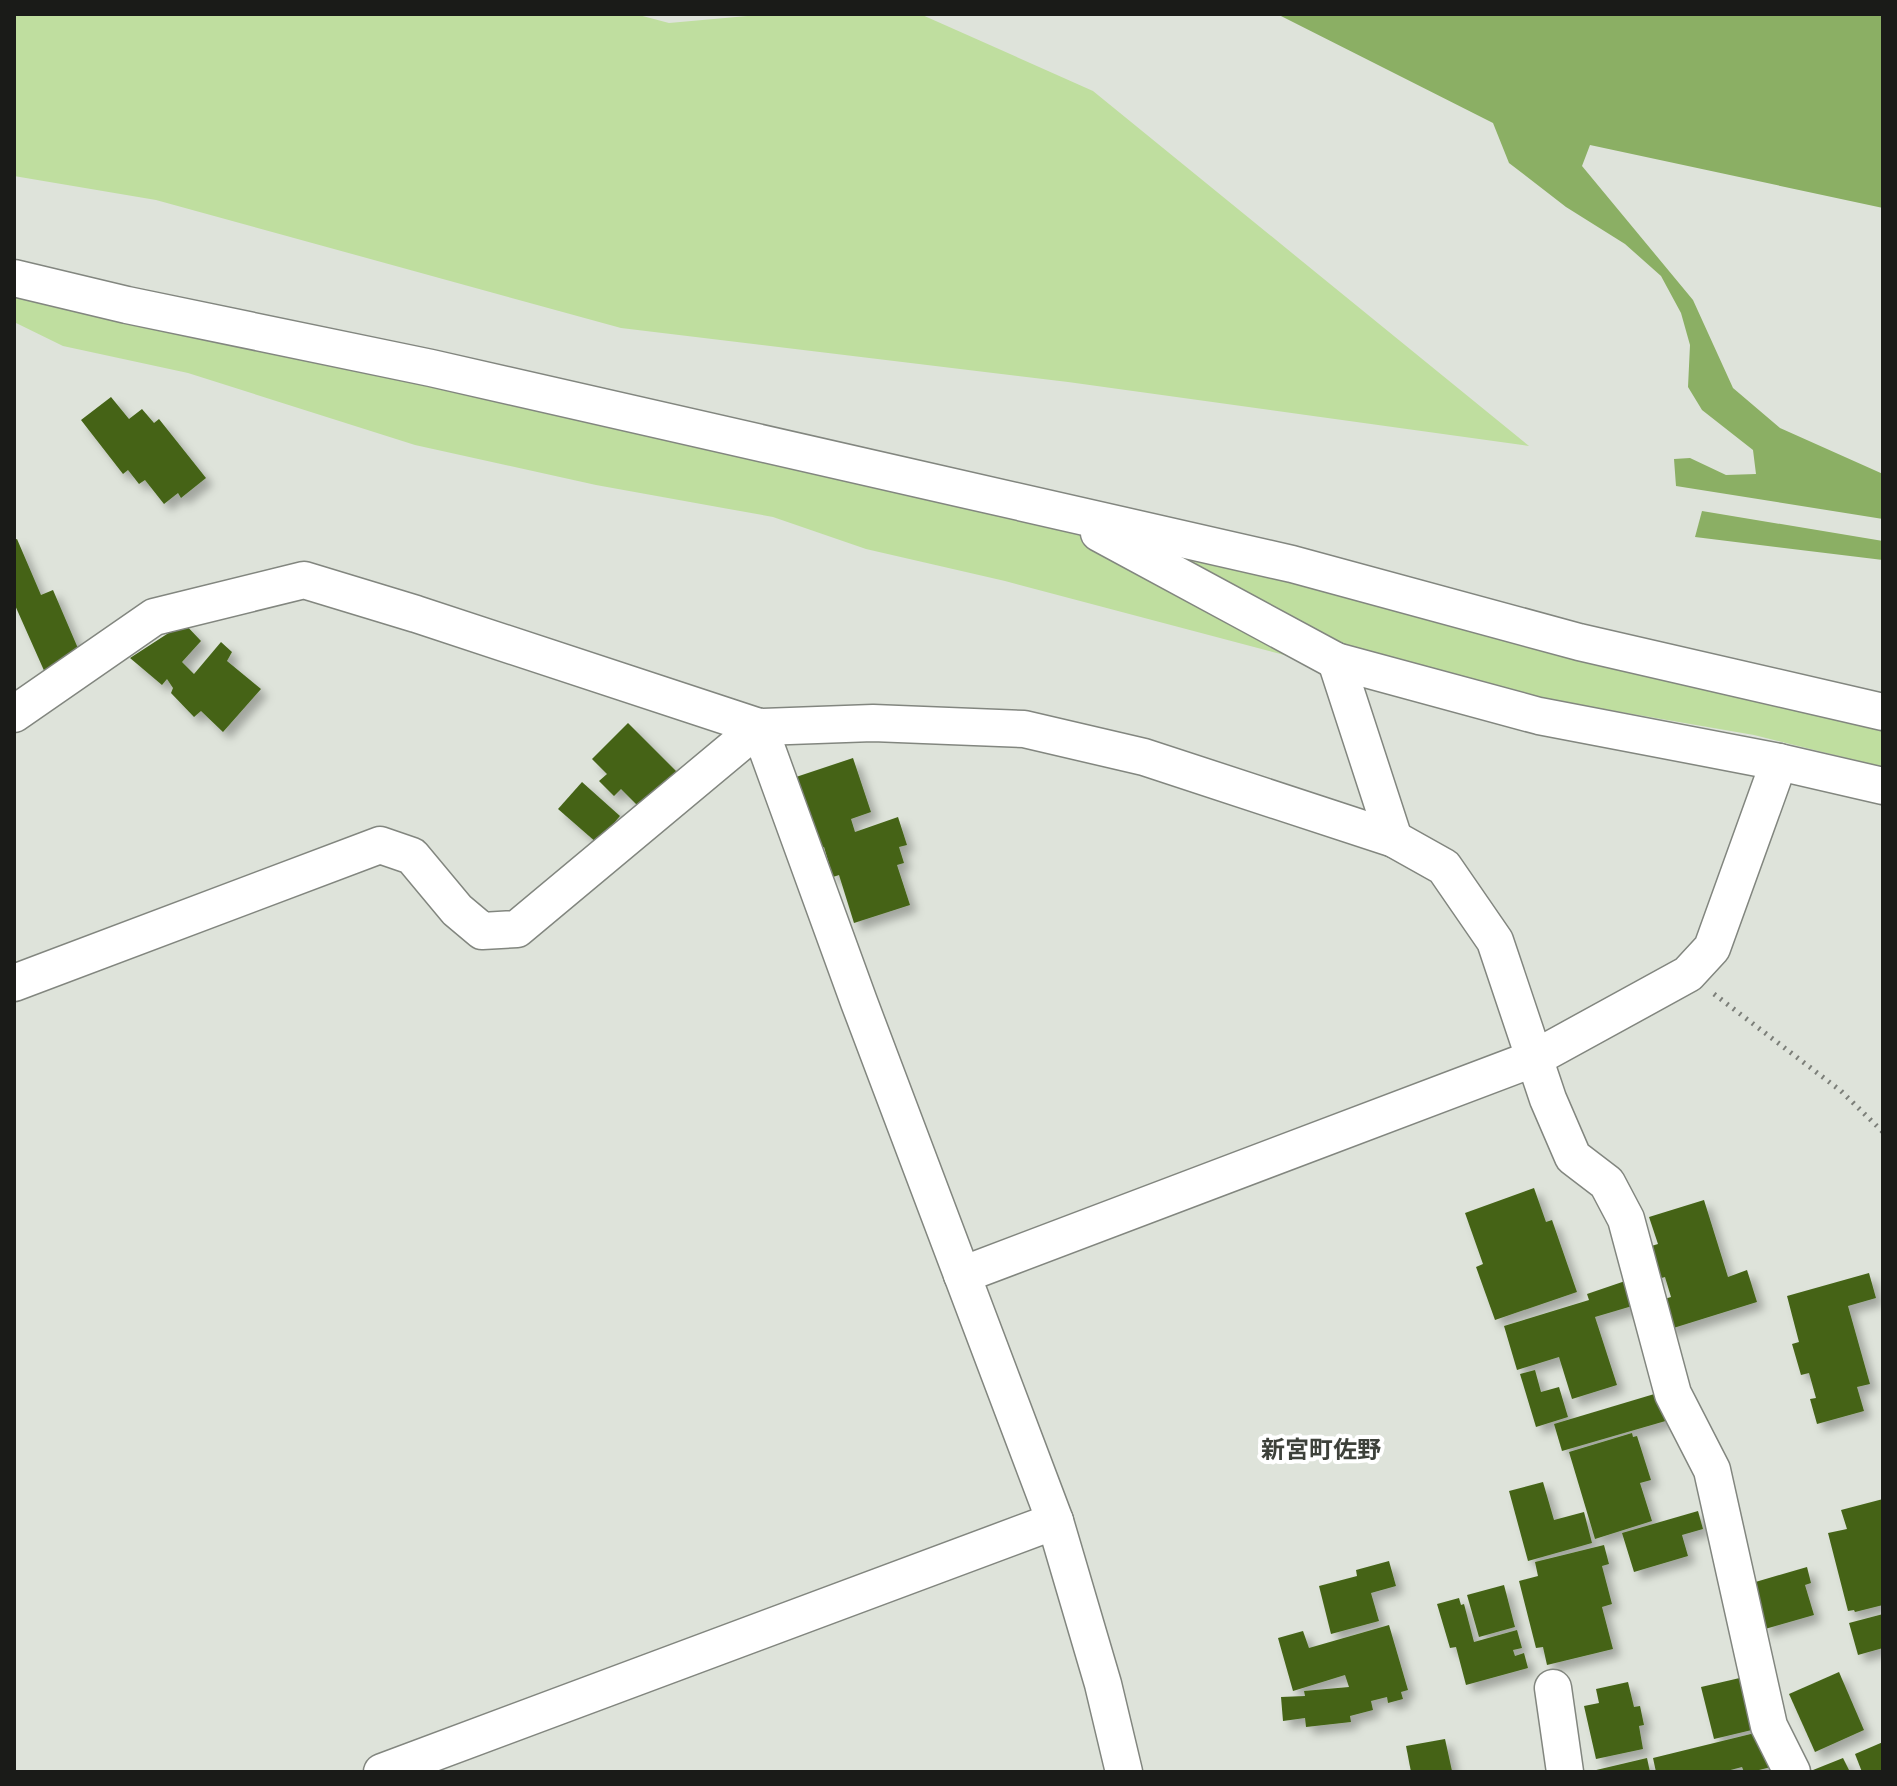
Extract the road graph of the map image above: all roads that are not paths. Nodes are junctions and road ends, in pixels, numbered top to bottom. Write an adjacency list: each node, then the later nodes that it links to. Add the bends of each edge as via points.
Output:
1 (14, 278): 2 (street)
2 (1062, 513): 3 (street); 4 (street, via 1292,564 1579,642)
3 (1336, 661): 7 (street, via 1539,716); 9 (street)
4 (1883, 712)
5 (14, 714): 6 (street, via 154,617 304,580)
6 (759, 727): 9 (street, via 873,723 1024,729 1144,757); 10 (street, via 517,929 482,931 412,856 380,845); 12 (street)
7 (1779, 762): 8 (street); 11 (street, via 1712,948 1688,974)
8 (1883, 786)
9 (1394, 839): 11 (street, via 1444,867 1495,941)
10 (14, 983)
11 (1535, 1058): 12 (street); 18 (street, via 1573,1157 1607,1183 1626,1219 1673,1394 1712,1470 1769,1726)
12 (962, 1275): 13 (street)
13 (1055, 1521): 15 (street); 16 (street)
14 (1553, 1688): 17 (street)
15 (382, 1772)
16 (1124, 1772)
17 (1565, 1772)
18 (1792, 1772)

